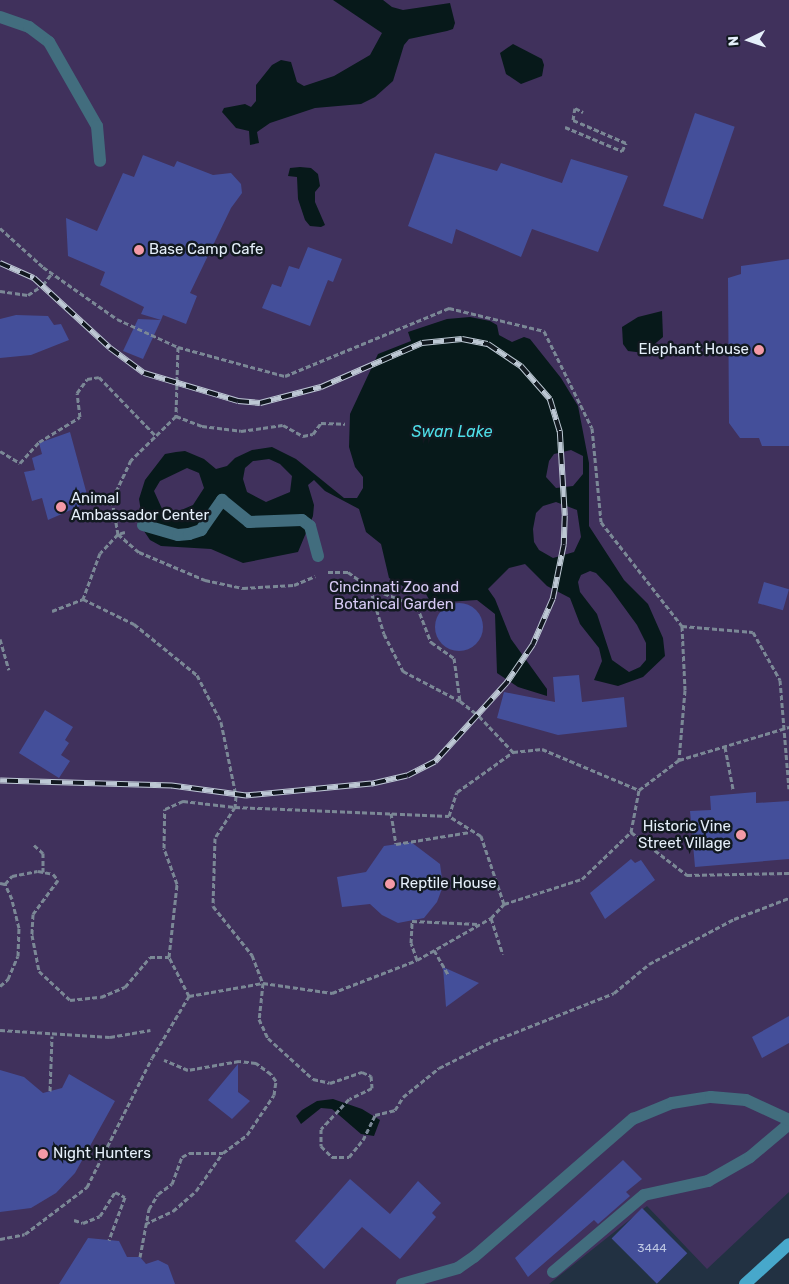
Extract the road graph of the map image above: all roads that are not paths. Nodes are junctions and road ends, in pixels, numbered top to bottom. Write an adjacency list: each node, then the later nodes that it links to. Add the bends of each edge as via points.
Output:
1 (0, 17): 2 (street, via 29,27 49,42 97,126)
2 (100, 161)
3 (143, 525): 4 (street, via 178,535 195,532 200,530 222,500 249,522 302,520 310,526)
4 (318, 556)
5 (789, 1120): 9 (street, via 746,1100 711,1097 672,1103 633,1119 474,1257 458,1268)
6 (789, 1124): 8 (street, via 750,1157 708,1181 644,1195)
7 (789, 1244): 10 (main road)
8 (553, 1272)
9 (402, 1284)
10 (744, 1284)

